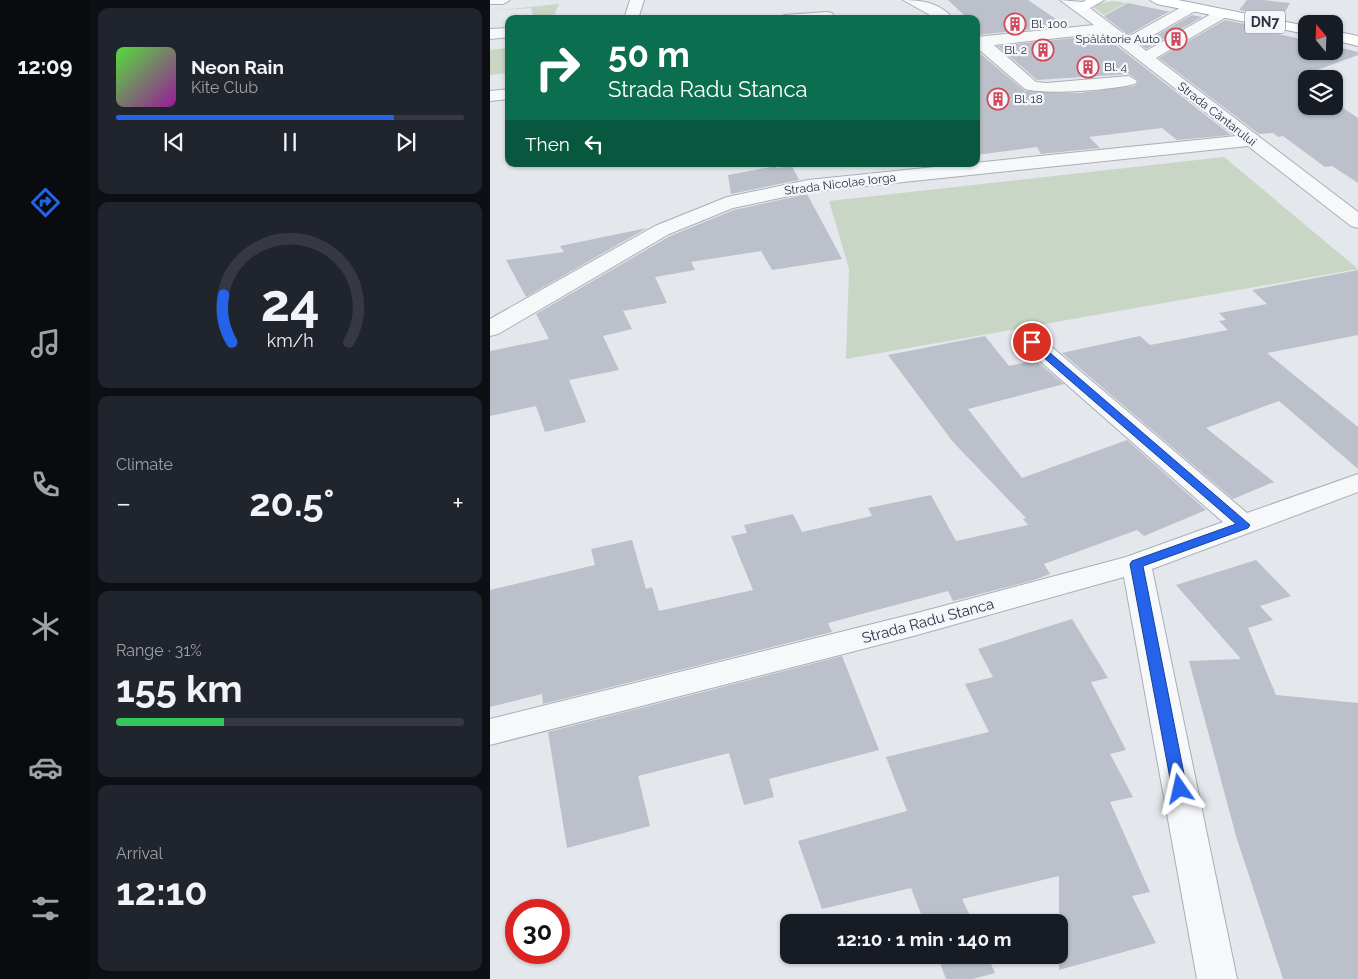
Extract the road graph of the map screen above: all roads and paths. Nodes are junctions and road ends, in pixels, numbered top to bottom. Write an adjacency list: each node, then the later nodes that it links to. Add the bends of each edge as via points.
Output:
1 (490, 0): 2 (street)
2 (503, 0)
3 (637, 0): 11 (street)
4 (910, 0): 12 (street)
5 (1097, 0): 8 (main road)
6 (1157, 0): 9 (main road, DN7)
7 (1177, 0): 10 (main road)
8 (1076, 3): 13 (street, Strada Cântarului)
9 (1193, 4): 10 (main road, DN7); 15 (street)
10 (1216, 12): 14 (main road, DN7); 16 (street)
11 (633, 15)
12 (941, 15)
13 (1106, 28): 21 (street); 23 (street, Strada Cântarului)
14 (1298, 28)
15 (1151, 31): 16 (street); 23 (street)
16 (1193, 31): 24 (street)
17 (505, 32): 18 (street)
18 (490, 34)
19 (1343, 38): 20 (main road)
20 (1358, 41)
21 (980, 42)
22 (980, 43): 25 (street, via 1030,86 1046,88)
23 (1127, 44): 24 (street, Strada Cântarului)
24 (1145, 58): 28 (street, Strada Cântarului)
25 (1129, 81)
26 (505, 94): 27 (street)
27 (490, 96)
28 (1252, 140): 29 (street, Strada Cântarului); 30 (street, Strada Nicolae Iorga, via 808,186 727,202 662,230)
29 (1358, 222)
30 (490, 329)
31 (1032, 342): 33 (street)
32 (1358, 482): 33 (street, Strada Radu Stanca)
33 (1244, 525): 34 (street, Strada Radu Stanca)
34 (1136, 564): 35 (street, Strada Radu Stanca, via 917,624); 36 (street)
35 (490, 732)
36 (1217, 979)

